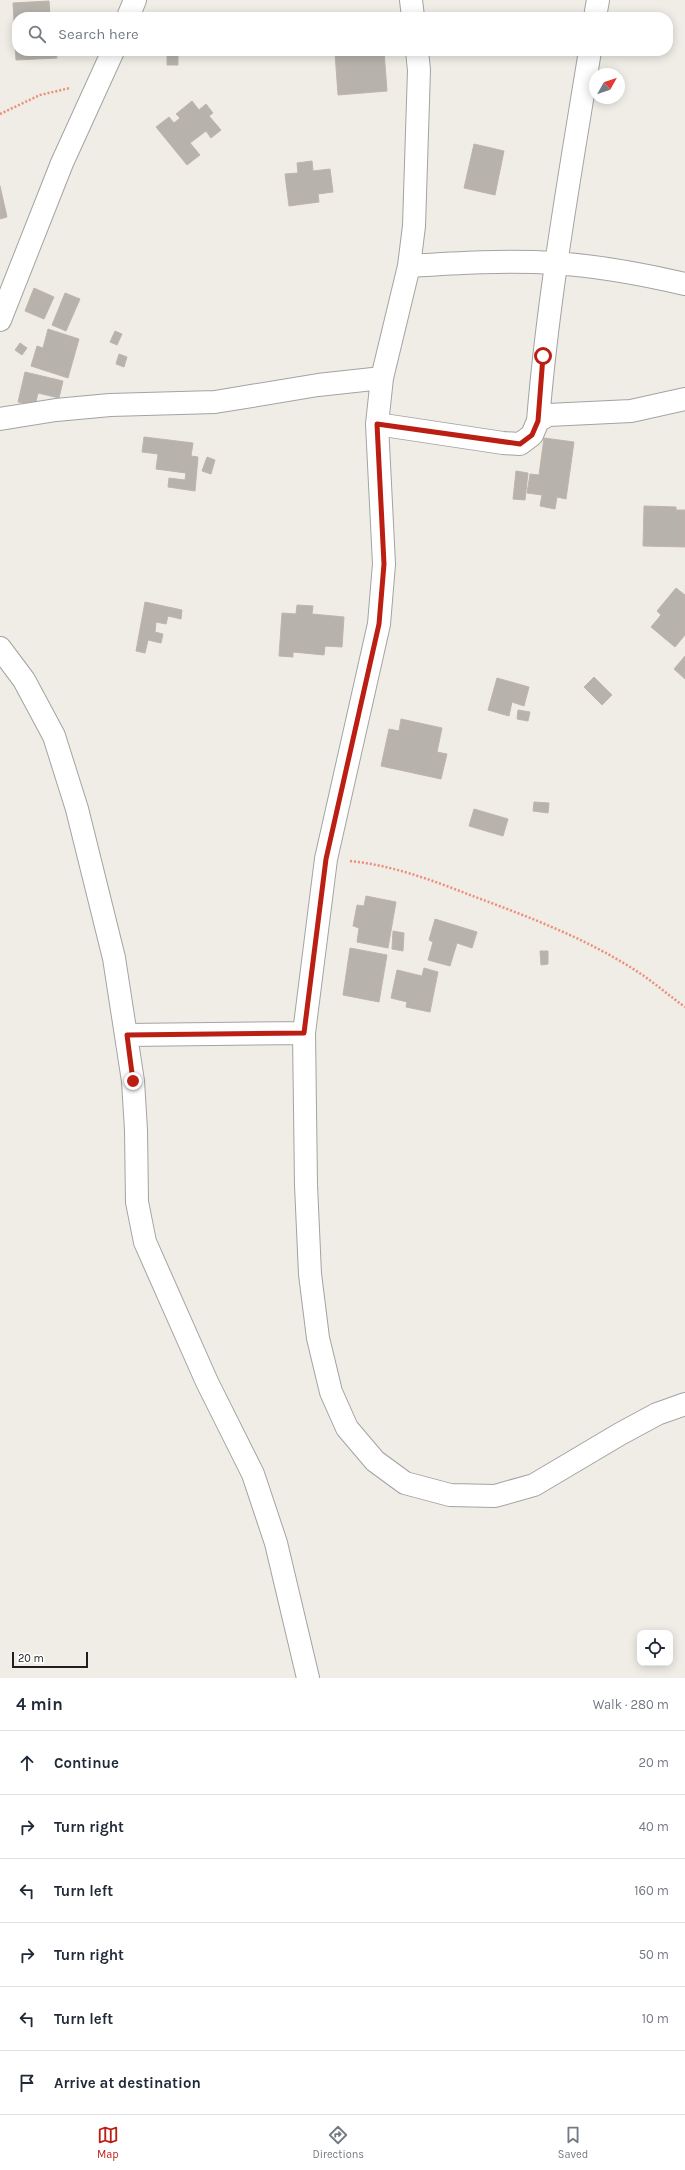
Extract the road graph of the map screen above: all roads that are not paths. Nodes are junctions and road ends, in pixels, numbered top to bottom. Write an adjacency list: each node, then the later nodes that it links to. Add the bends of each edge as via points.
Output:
1 (135, 0): 4 (street)
2 (411, 0): 5 (street)
3 (598, 0): 6 (street)
4 (130, 12)
5 (412, 12)
6 (596, 12)
7 (111, 56): 13 (street, via 62,163)
8 (418, 56): 11 (street, via 417,178)
9 (589, 56): 10 (street)
10 (556, 263): 11 (street, via 502,261); 12 (street, via 610,268); 17 (street, via 543,356)
11 (408, 266): 14 (street)
12 (685, 284)
13 (0, 320)
14 (382, 378): 16 (street, via 318,385 215,402 110,405); 18 (street)
15 (685, 399): 17 (street, via 631,411 548,415)
16 (0, 419)
17 (538, 421): 18 (street, via 532,435 520,444)
18 (377, 424): 20 (street, via 384,564 379,624 326,859)
19 (0, 648): 21 (street, via 24,680 54,736 77,810 114,958)
20 (304, 1033): 21 (street); 22 (street, via 310,1274 318,1338 331,1392 347,1428 375,1461 405,1483 450,1494 495,1496 534,1485 657,1414)
21 (127, 1035): 23 (street, via 136,1116 137,1202 145,1242 207,1382 253,1474 276,1544)
22 (685, 1404)
23 (308, 1678)

